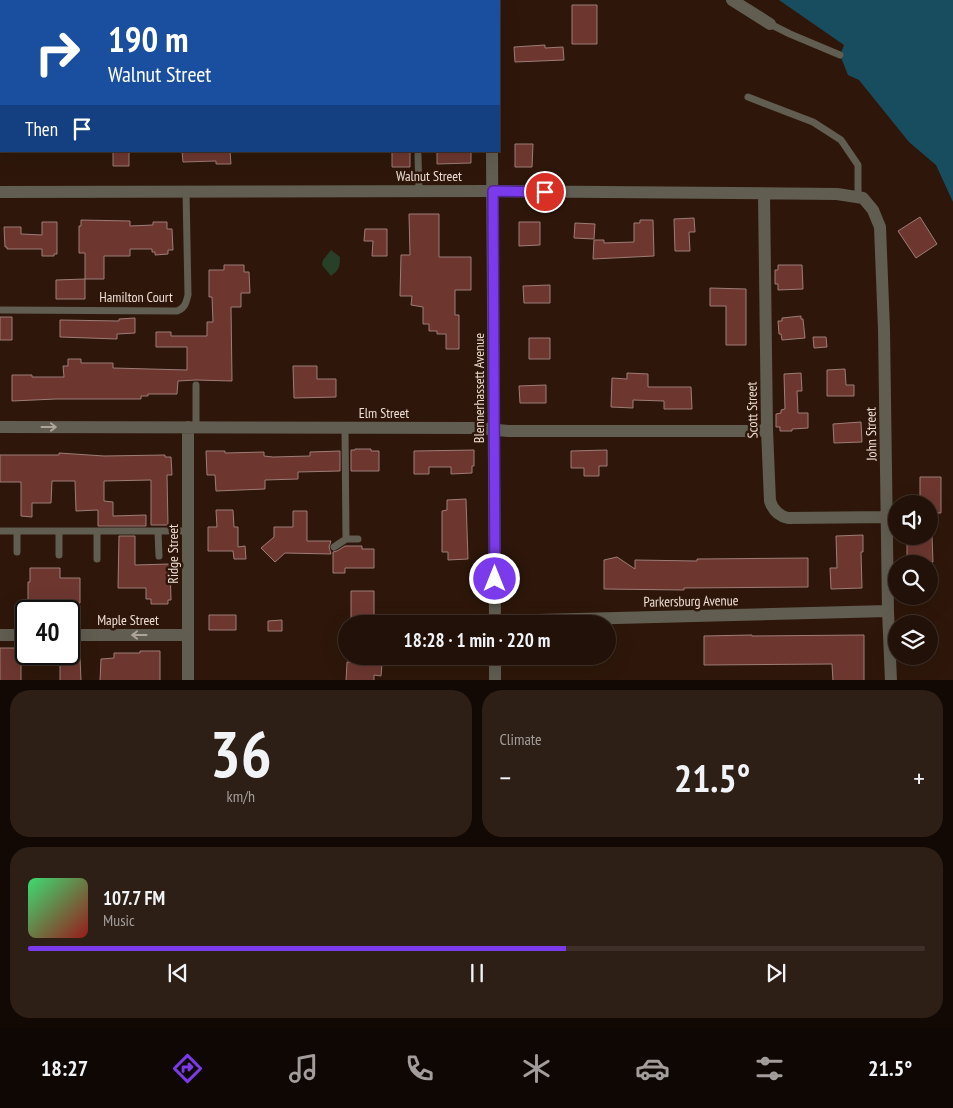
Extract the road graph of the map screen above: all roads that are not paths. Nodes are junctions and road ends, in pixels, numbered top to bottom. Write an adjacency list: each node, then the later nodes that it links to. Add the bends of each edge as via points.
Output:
1 (732, 0): 2 (street)
2 (770, 24): 3 (lane)
3 (840, 55)
4 (748, 97): 12 (lane, via 814,122 841,140 858,165)
5 (492, 152): 9 (street, Blennerhassett Avenue)
6 (418, 155): 8 (lane)
7 (186, 191): 8 (street, Walnut Street); 10 (street, Walnut Street); 13 (lane, Hamilton Court, via 188,295 182,308)
8 (419, 191): 9 (street, Walnut Street)
9 (493, 191): 11 (street, Walnut Street); 18 (street, Blennerhassett Avenue)
10 (0, 192)
11 (764, 194): 12 (street, Walnut Street); 19 (street, Scott Street)
12 (858, 196): 20 (street, John Street, via 867,202 880,227)
13 (0, 310)
14 (196, 385): 16 (lane)
15 (0, 427): 16 (street, Elm Street, one-way to 16)
16 (192, 427): 17 (street, Elm Street); 22 (street, Ridge Street)
17 (345, 428): 18 (street, Elm Street); 27 (lane)
18 (494, 429): 19 (street, Elm Street); 35 (street, Blennerhassett Avenue)
19 (767, 430): 20 (street, Scott Street, via 770,501 781,516)
20 (887, 517): 34 (street, John Street)
21 (0, 531): 23 (lane)
22 (188, 531): 26 (lane); 40 (street, Ridge Street)
23 (17, 532): 24 (lane); 30 (lane)
24 (59, 532): 25 (lane); 31 (lane)
25 (97, 532): 26 (lane); 33 (lane)
26 (158, 532): 32 (lane)
27 (346, 539): 28 (lane); 29 (lane)
28 (358, 539)
29 (334, 547)
30 (17, 552)
31 (59, 554)
32 (159, 556)
33 (97, 560)
34 (888, 611): 36 (street, Parkersburg Avenue); 44 (street, John Street)
35 (495, 615)
36 (616, 619)
37 (0, 635): 38 (street)
38 (15, 635)
39 (80, 635): 40 (street, Maple Street, one-way to 39)
40 (188, 635): 42 (street, Ridge Street)
41 (495, 665): 43 (street)
42 (188, 680)
43 (496, 680)
44 (891, 680)

